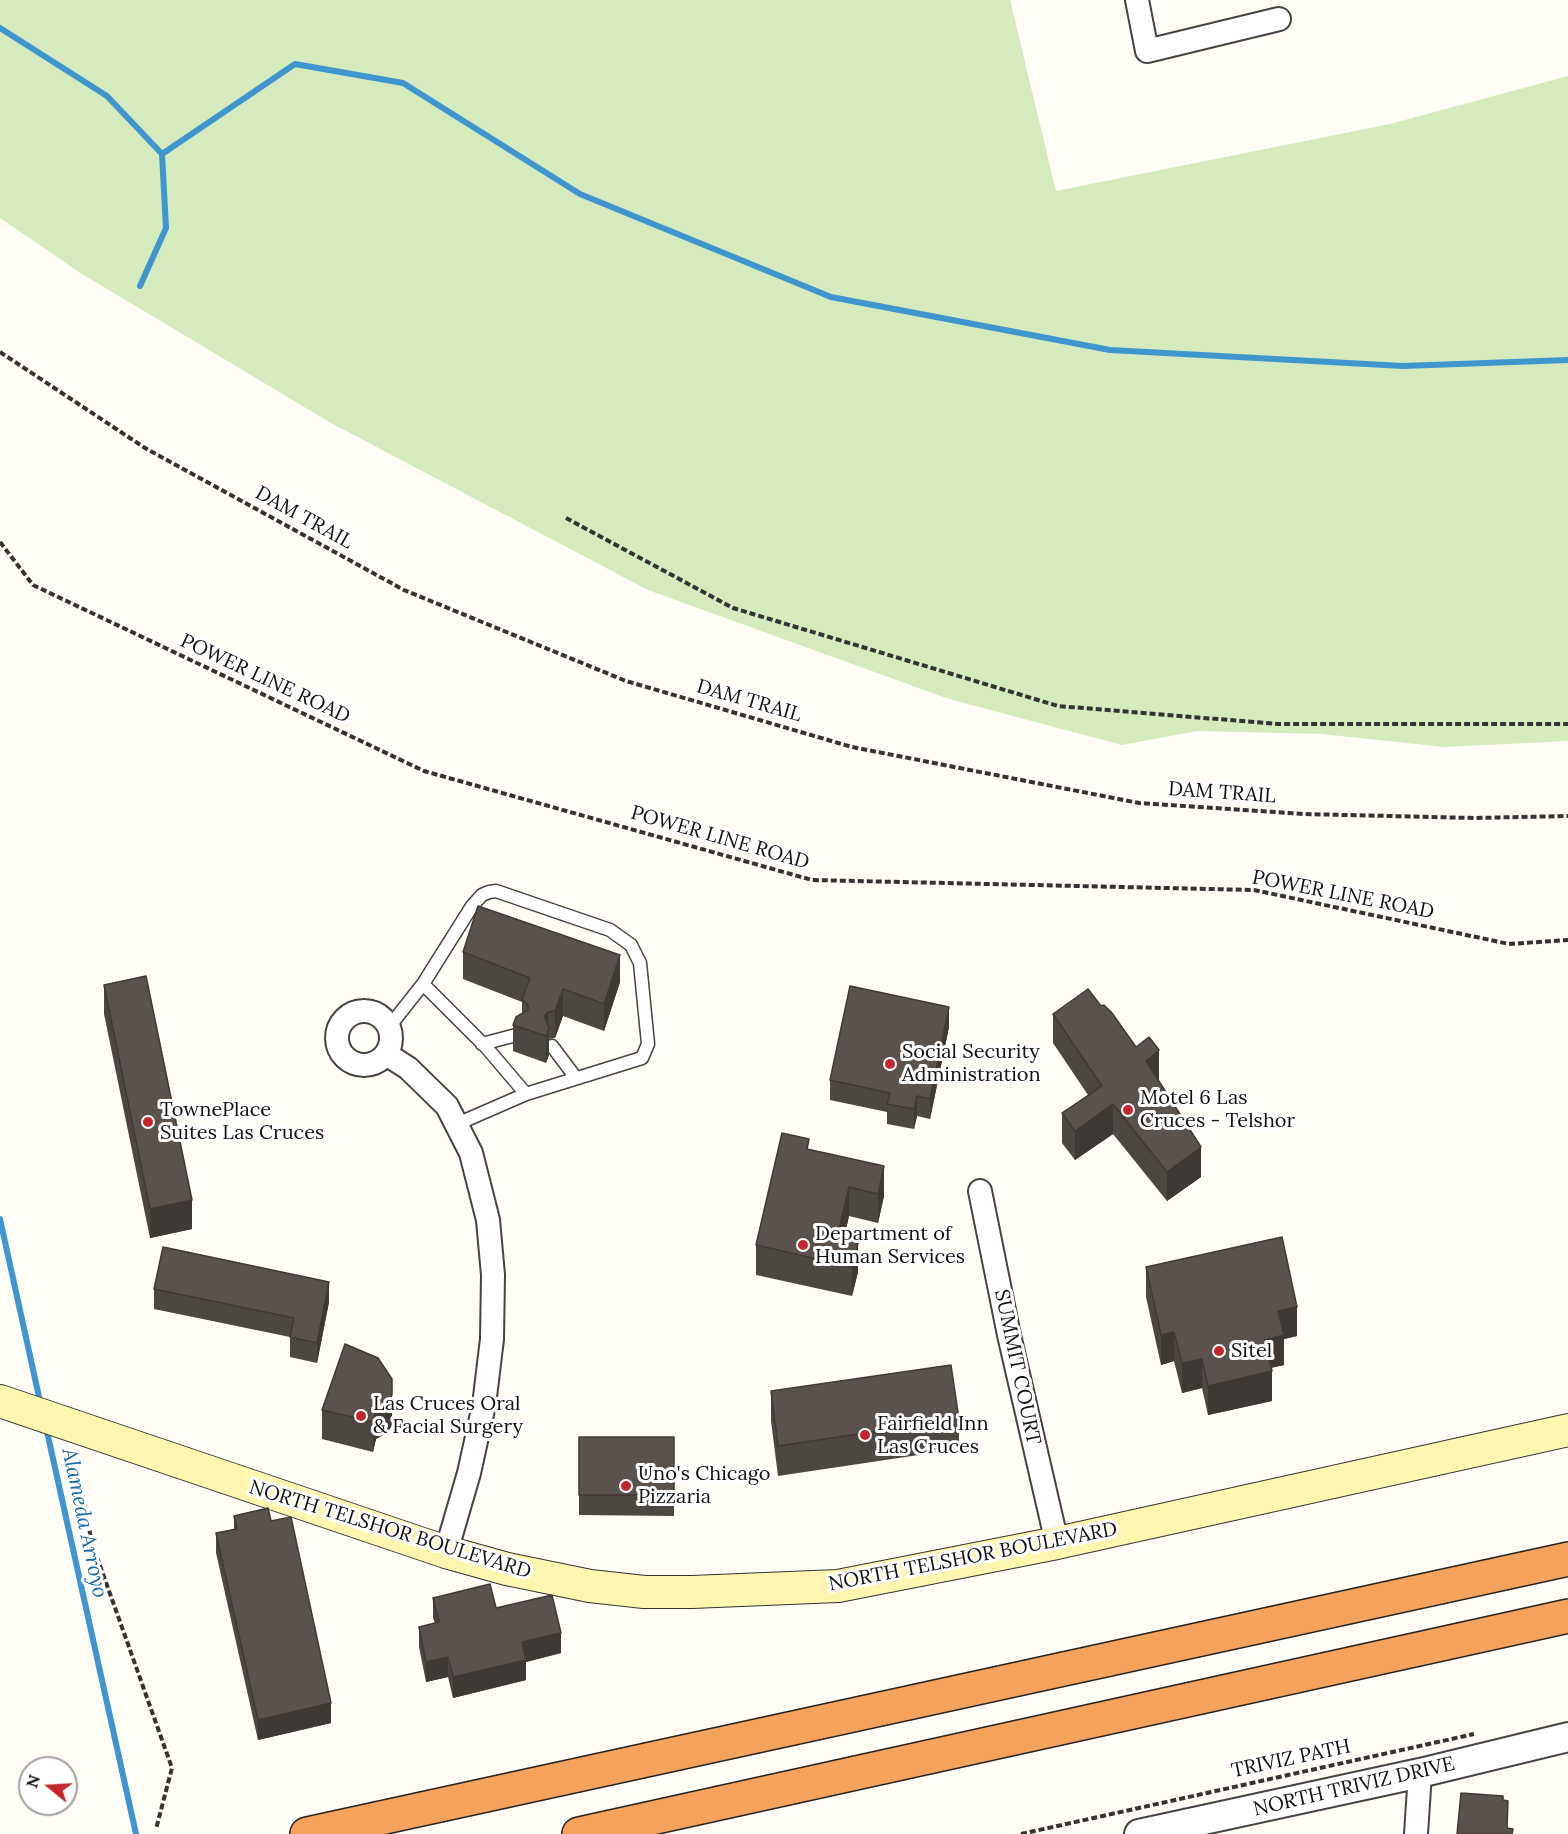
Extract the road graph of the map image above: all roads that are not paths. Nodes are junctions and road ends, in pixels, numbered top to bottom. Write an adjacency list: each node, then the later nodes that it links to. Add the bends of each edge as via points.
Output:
1 (1137, 0): 2 (street, via 1147,51)
2 (1279, 19)
3 (423, 984): 4 (lane); 6 (lane); 9 (lane, via 472,906 489,892 623,937 640,963 647,1051 642,1058)
4 (389, 1027): 8 (street, via 391,1041); 8 (street, via 380,1016 364,1010 347,1016 337,1031 339,1049 351,1062 370,1064)
5 (520, 1034): 6 (lane)
6 (482, 1044): 10 (lane)
7 (552, 1046): 9 (lane)
8 (386, 1054): 11 (street, via 424,1083)
9 (576, 1078): 10 (lane)
10 (526, 1094): 11 (lane)
11 (457, 1124): 16 (street, via 471,1153 488,1220 492,1328 484,1405)
12 (980, 1191): 15 (street, SUMMIT COURT)
13 (2, 1402): 16 (main road, NORTH TELSHOR BOULEVARD)
14 (1568, 1430): 15 (main road, NORTH TELSHOR BOULEVARD)
15 (1056, 1543): 16 (main road, NORTH TELSHOR BOULEVARD, via 838,1586 692,1592 590,1586)
16 (446, 1552)
17 (1568, 1559): 22 (highway)
18 (1568, 1616): 23 (highway)
19 (1568, 1737): 20 (street, NORTH TRIVIZ DRIVE)
20 (1420, 1773): 21 (street, NORTH TRIVIZ DRIVE); 24 (street)
21 (1154, 1832)
22 (307, 1834)
23 (579, 1834)
24 (1416, 1834)

